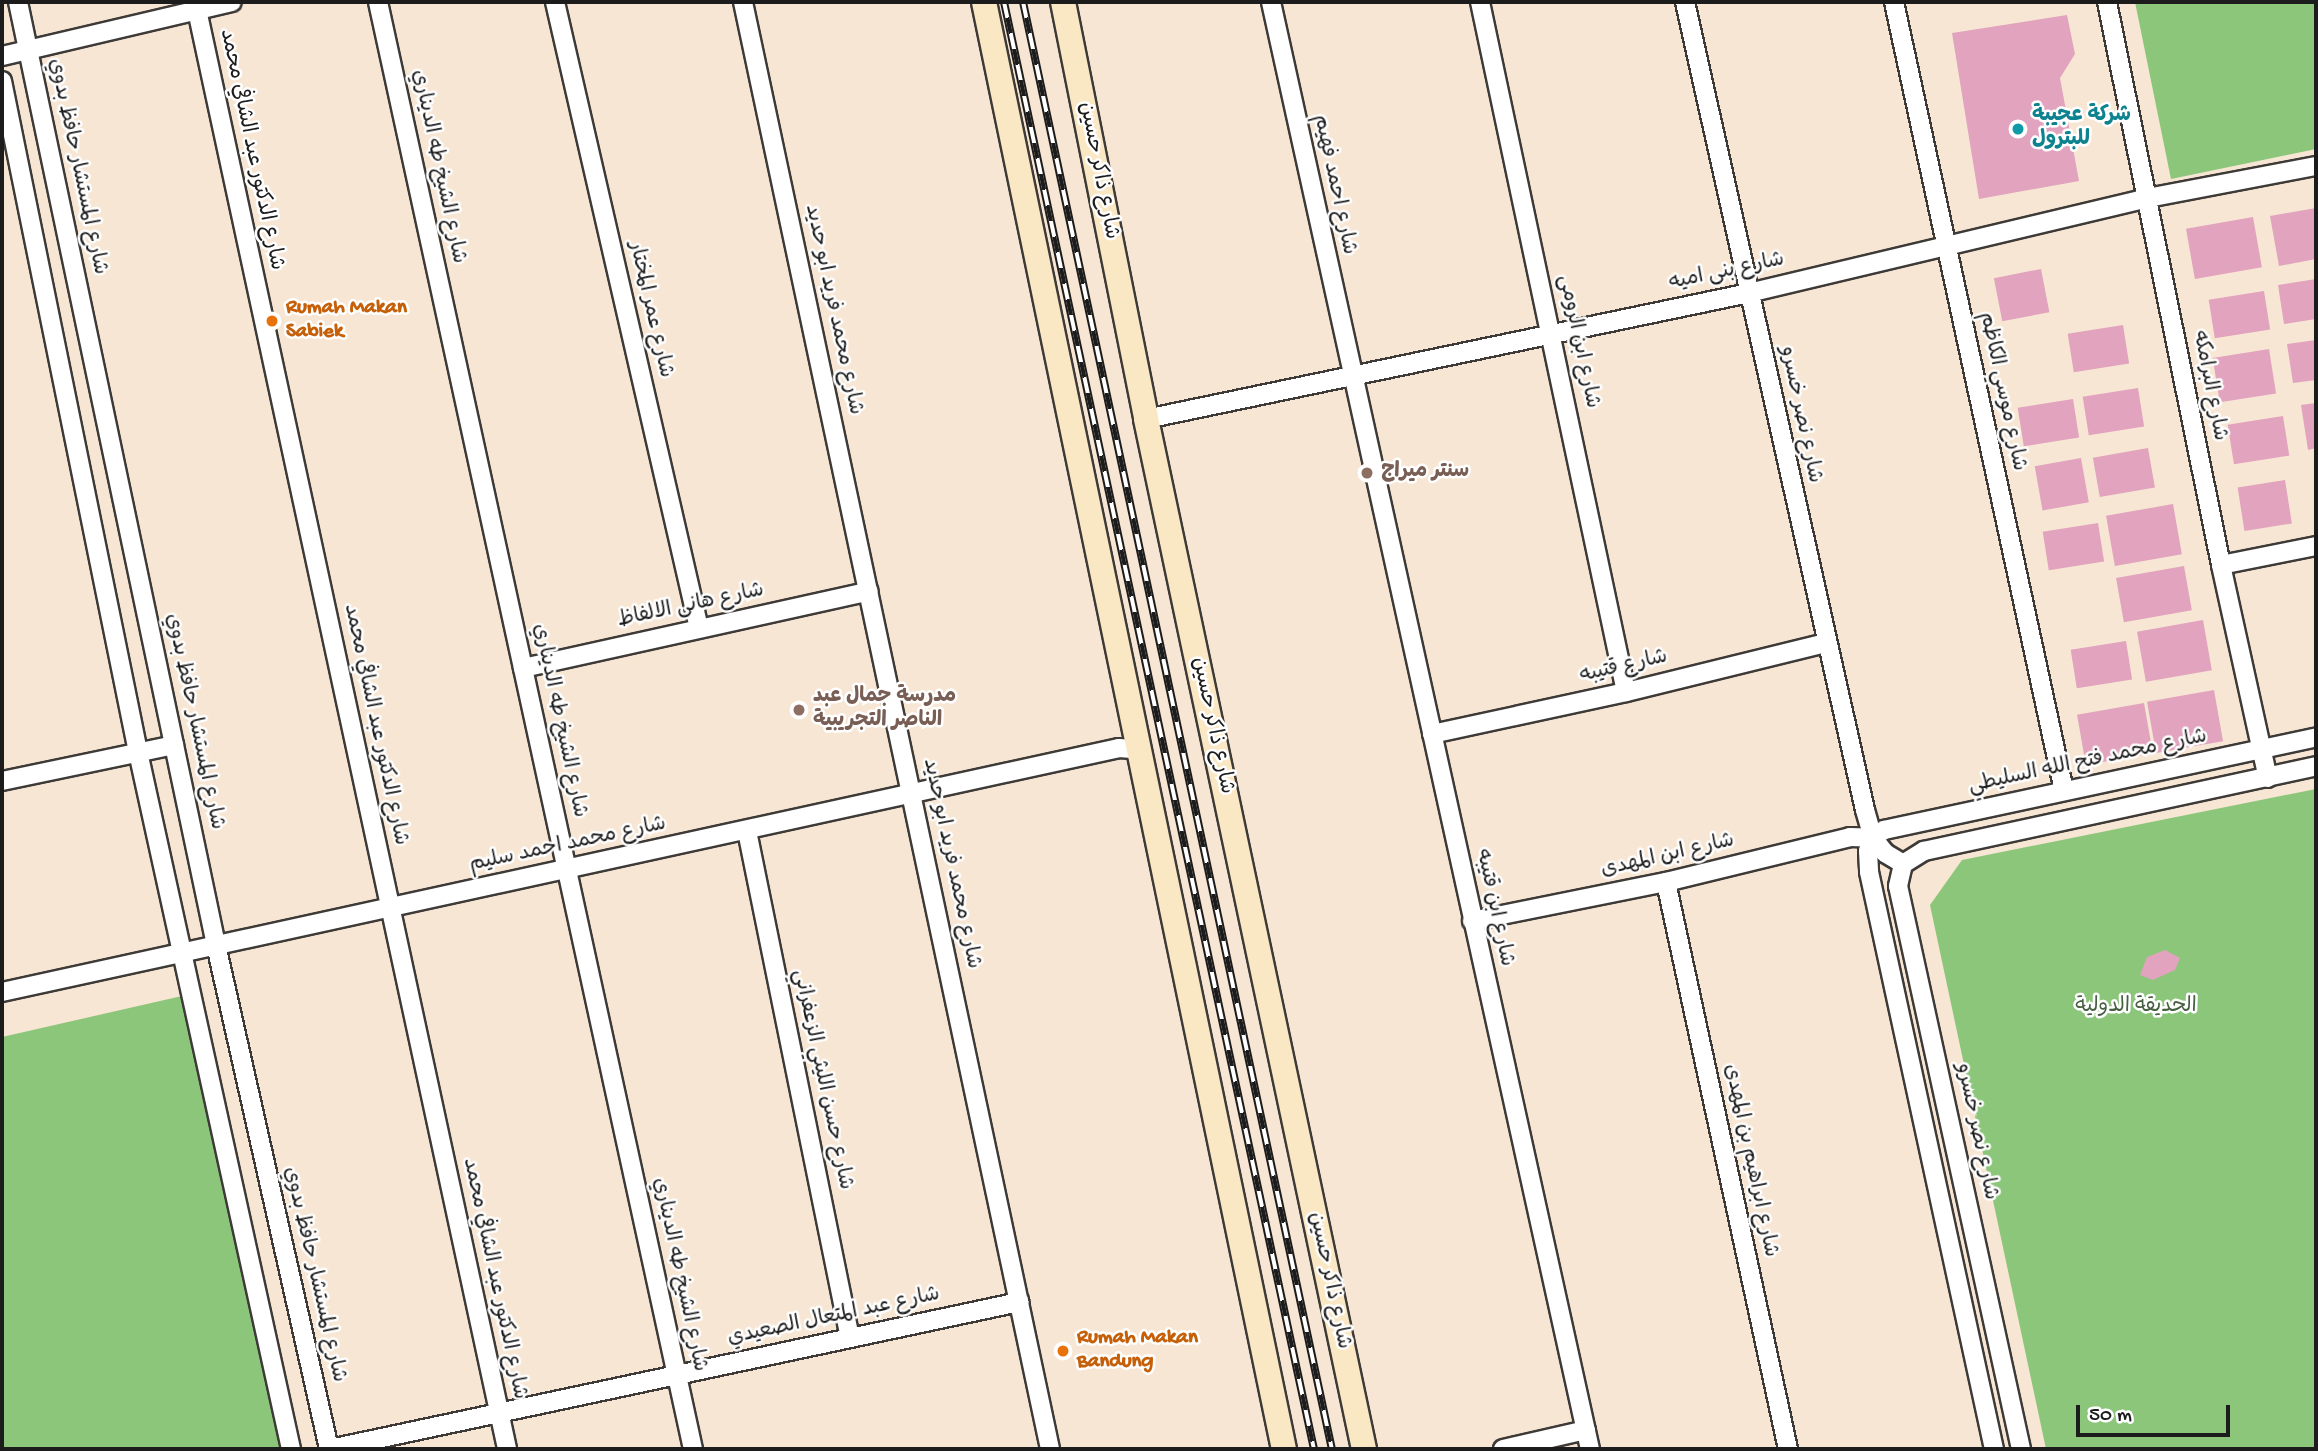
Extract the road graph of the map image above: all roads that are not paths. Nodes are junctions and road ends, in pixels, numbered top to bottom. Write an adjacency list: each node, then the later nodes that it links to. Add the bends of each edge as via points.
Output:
1 (19, 2): 14 (street, شارع المستشار حافظ بدوي)
2 (232, 2): 13 (street)
3 (378, 2): 29 (street, شارع الشيخ طه الديناري)
4 (555, 2): 27 (street, شارع عمر المختار)
5 (743, 2): 26 (street, شارع محمد فريد ابو حديد)
6 (984, 2): 36 (main road)
7 (1063, 2): 23 (main road, شارع ذاكر حسين)
8 (1271, 2): 22 (street, شارع احمد فهيم)
9 (1480, 2): 21 (street, شارع ابن الرومى)
10 (1685, 2): 20 (street, شارع نصر خسرو)
11 (1894, 2): 19 (street, شارع موسي الكاظم)
12 (2107, 2): 18 (street, شارع البرامكه)
13 (197, 10): 14 (street); 51 (street, شارع الدكتور عبد الشافي محمد)
14 (28, 49): 15 (street); 33 (street, شارع المستشار حافظ بدوي)
15 (2, 56)
16 (2, 81): 35 (street)
17 (2316, 166): 18 (street, شارع بنى اميه)
18 (2148, 198): 19 (street, شارع بنى اميه); 25 (street, شارع البرامكه)
19 (1946, 247): 20 (street, شارع بنى اميه); 40 (street, شارع موسي الكاظم)
20 (1749, 293): 21 (street, شارع بنى اميه); 28 (street, شارع نصر خسرو)
21 (1553, 334): 22 (street, شارع بنى اميه); 30 (street, شارع ابن الرومى)
22 (1352, 377): 23 (street, شارع بنى اميه); 31 (street, شارع ابن قتيبه)
23 (1146, 419): 67 (main road, شارع ذاكر حسين)
24 (2316, 546): 25 (street)
25 (2221, 565): 34 (street, شارع البرامكه)
26 (869, 591): 27 (street, شارع هانى الالفاظ); 41 (street, شارع محمد فريد ابو حديد)
27 (699, 628): 29 (street, شارع هانى الالفاظ)
28 (1825, 643): 30 (street, شارع قتيبه); 42 (street, شارع نصر خسرو)
29 (523, 668): 47 (street, شارع الشيخ طه الديناري)
30 (1626, 692): 31 (street, شارع قتيبه)
31 (1432, 734): 52 (street, شارع ابن قتيبه)
32 (2316, 737): 34 (street, شارع محمد فتح الله السليطي)
33 (174, 745): 35 (street); 53 (street, شارع المستشار حافظ بدوي)
34 (2262, 749): 38 (street, شارع البرامكه); 40 (street, شارع محمد فتح الله السليطي)
35 (138, 752): 39 (street); 54 (street)
36 (1142, 757): 41 (street, شارع محمد احمد سليم, via 1132,749 1119,748); 66 (main road)
37 (2316, 766): 38 (street)
38 (2267, 778): 46 (street, via 1924,851)
39 (2, 781)
40 (2064, 791): 45 (street, شارع محمد فتح الله السليطي, via 1884,830)
41 (912, 795): 43 (street, شارع محمد احمد سليم); 56 (street, شارع محمد فريد ابو حديد)
42 (1865, 810): 44 (street); 45 (street, شارع نصر خسرو)
43 (747, 831): 47 (street, شارع محمد احمد سليم); 57 (street, شارع حسن الليثي الزعفراني)
44 (1850, 837): 45 (street, شارع ابن المهدى); 48 (street, شارع ابن المهدى)
45 (1872, 838): 46 (street); 50 (street, شارع نصر خسرو, via 1867,862)
46 (1903, 864): 49 (street, شارع نصر خسرو)
47 (567, 870): 51 (street, شارع محمد احمد سليم); 58 (street, شارع الشيخ طه الديناري)
48 (1666, 882): 52 (street, شارع ابن المهدى); 70 (street, شارع ابراهيم بن المهدى)
49 (1898, 886): 50 (street); 72 (street, شارع نصر خسرو)
50 (1873, 889): 71 (street, شارع نصر خسرو)
51 (390, 908): 53 (street, شارع محمد احمد سليم); 59 (street, شارع الدكتور عبد الشافي محمد)
52 (1472, 921): 60 (street, شارع ابن قتيبه)
53 (216, 945): 54 (street, شارع محمد احمد سليم); 62 (street, شارع المستشار حافظ بدوي)
54 (183, 952): 55 (street, شارع محمد احمد سليم); 61 (street)
55 (2, 992)
56 (1019, 1302): 57 (street, شارع عبد المتعال الصعيدي); 65 (street, شارع محمد فريد ابو حديد)
57 (850, 1338): 58 (street, شارع عبد المتعال الصعيدي)
58 (677, 1375): 59 (street, شارع عبد المتعال الصعيدي); 64 (street, شارع الشيخ طه الديناري)
59 (499, 1413): 62 (street, شارع عبد المتعال الصعيدي); 63 (street, شارع الدكتور عبد الشافي محمد)
60 (1586, 1430): 68 (street); 69 (street, شارع ابن قتيبه)
61 (291, 1449)
62 (329, 1449)
63 (507, 1449)
64 (693, 1449)
65 (1050, 1449)
66 (1284, 1449)
67 (1364, 1449)
68 (1503, 1449)
69 (1590, 1449)
70 (1788, 1449)
71 (1994, 1449)
72 (2021, 1449)

